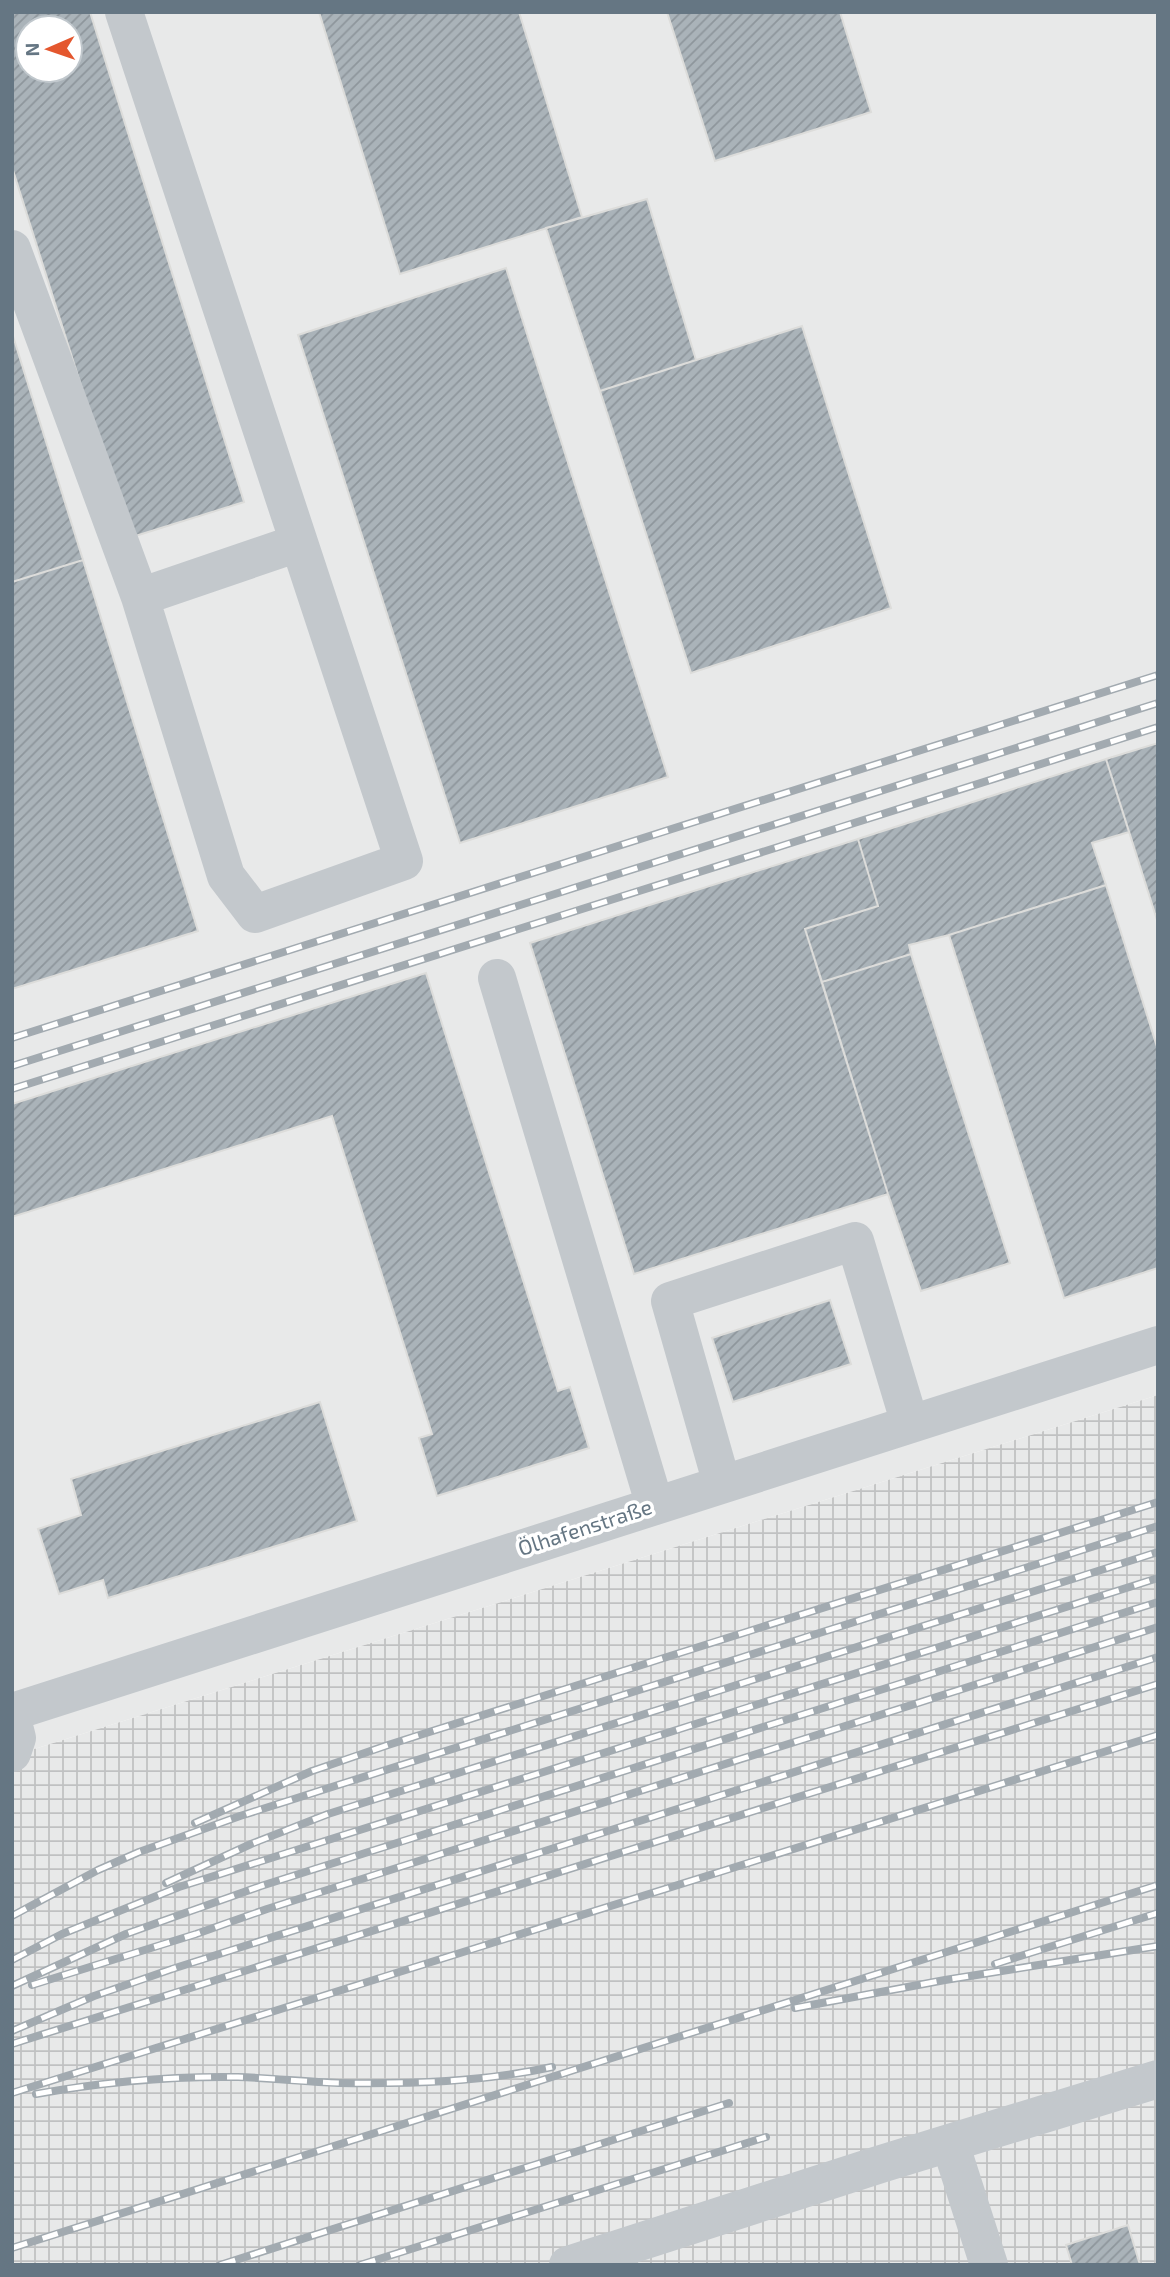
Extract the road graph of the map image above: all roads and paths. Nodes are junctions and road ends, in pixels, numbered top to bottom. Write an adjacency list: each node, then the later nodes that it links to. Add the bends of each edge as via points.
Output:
1 (124, 12): 3 (street)
2 (12, 249): 4 (street)
3 (298, 543): 4 (street); 4 (street, via 404,861 255,914 226,876)
4 (140, 597)
5 (497, 978): 9 (street)
6 (1158, 1345): 7 (street, Ölhafenstraße)
7 (910, 1424): 8 (street, Ölhafenstraße); 8 (street, via 855,1241 670,1301)
8 (722, 1484): 9 (street, Ölhafenstraße)
9 (655, 1506): 10 (street, Ölhafenstraße)
10 (12, 1712)
11 (12, 1718): 12 (street, via 17,1738)
12 (12, 1753)
13 (1158, 2079): 14 (street)
14 (950, 2143): 15 (street); 16 (street)
15 (568, 2265)
16 (989, 2265)

